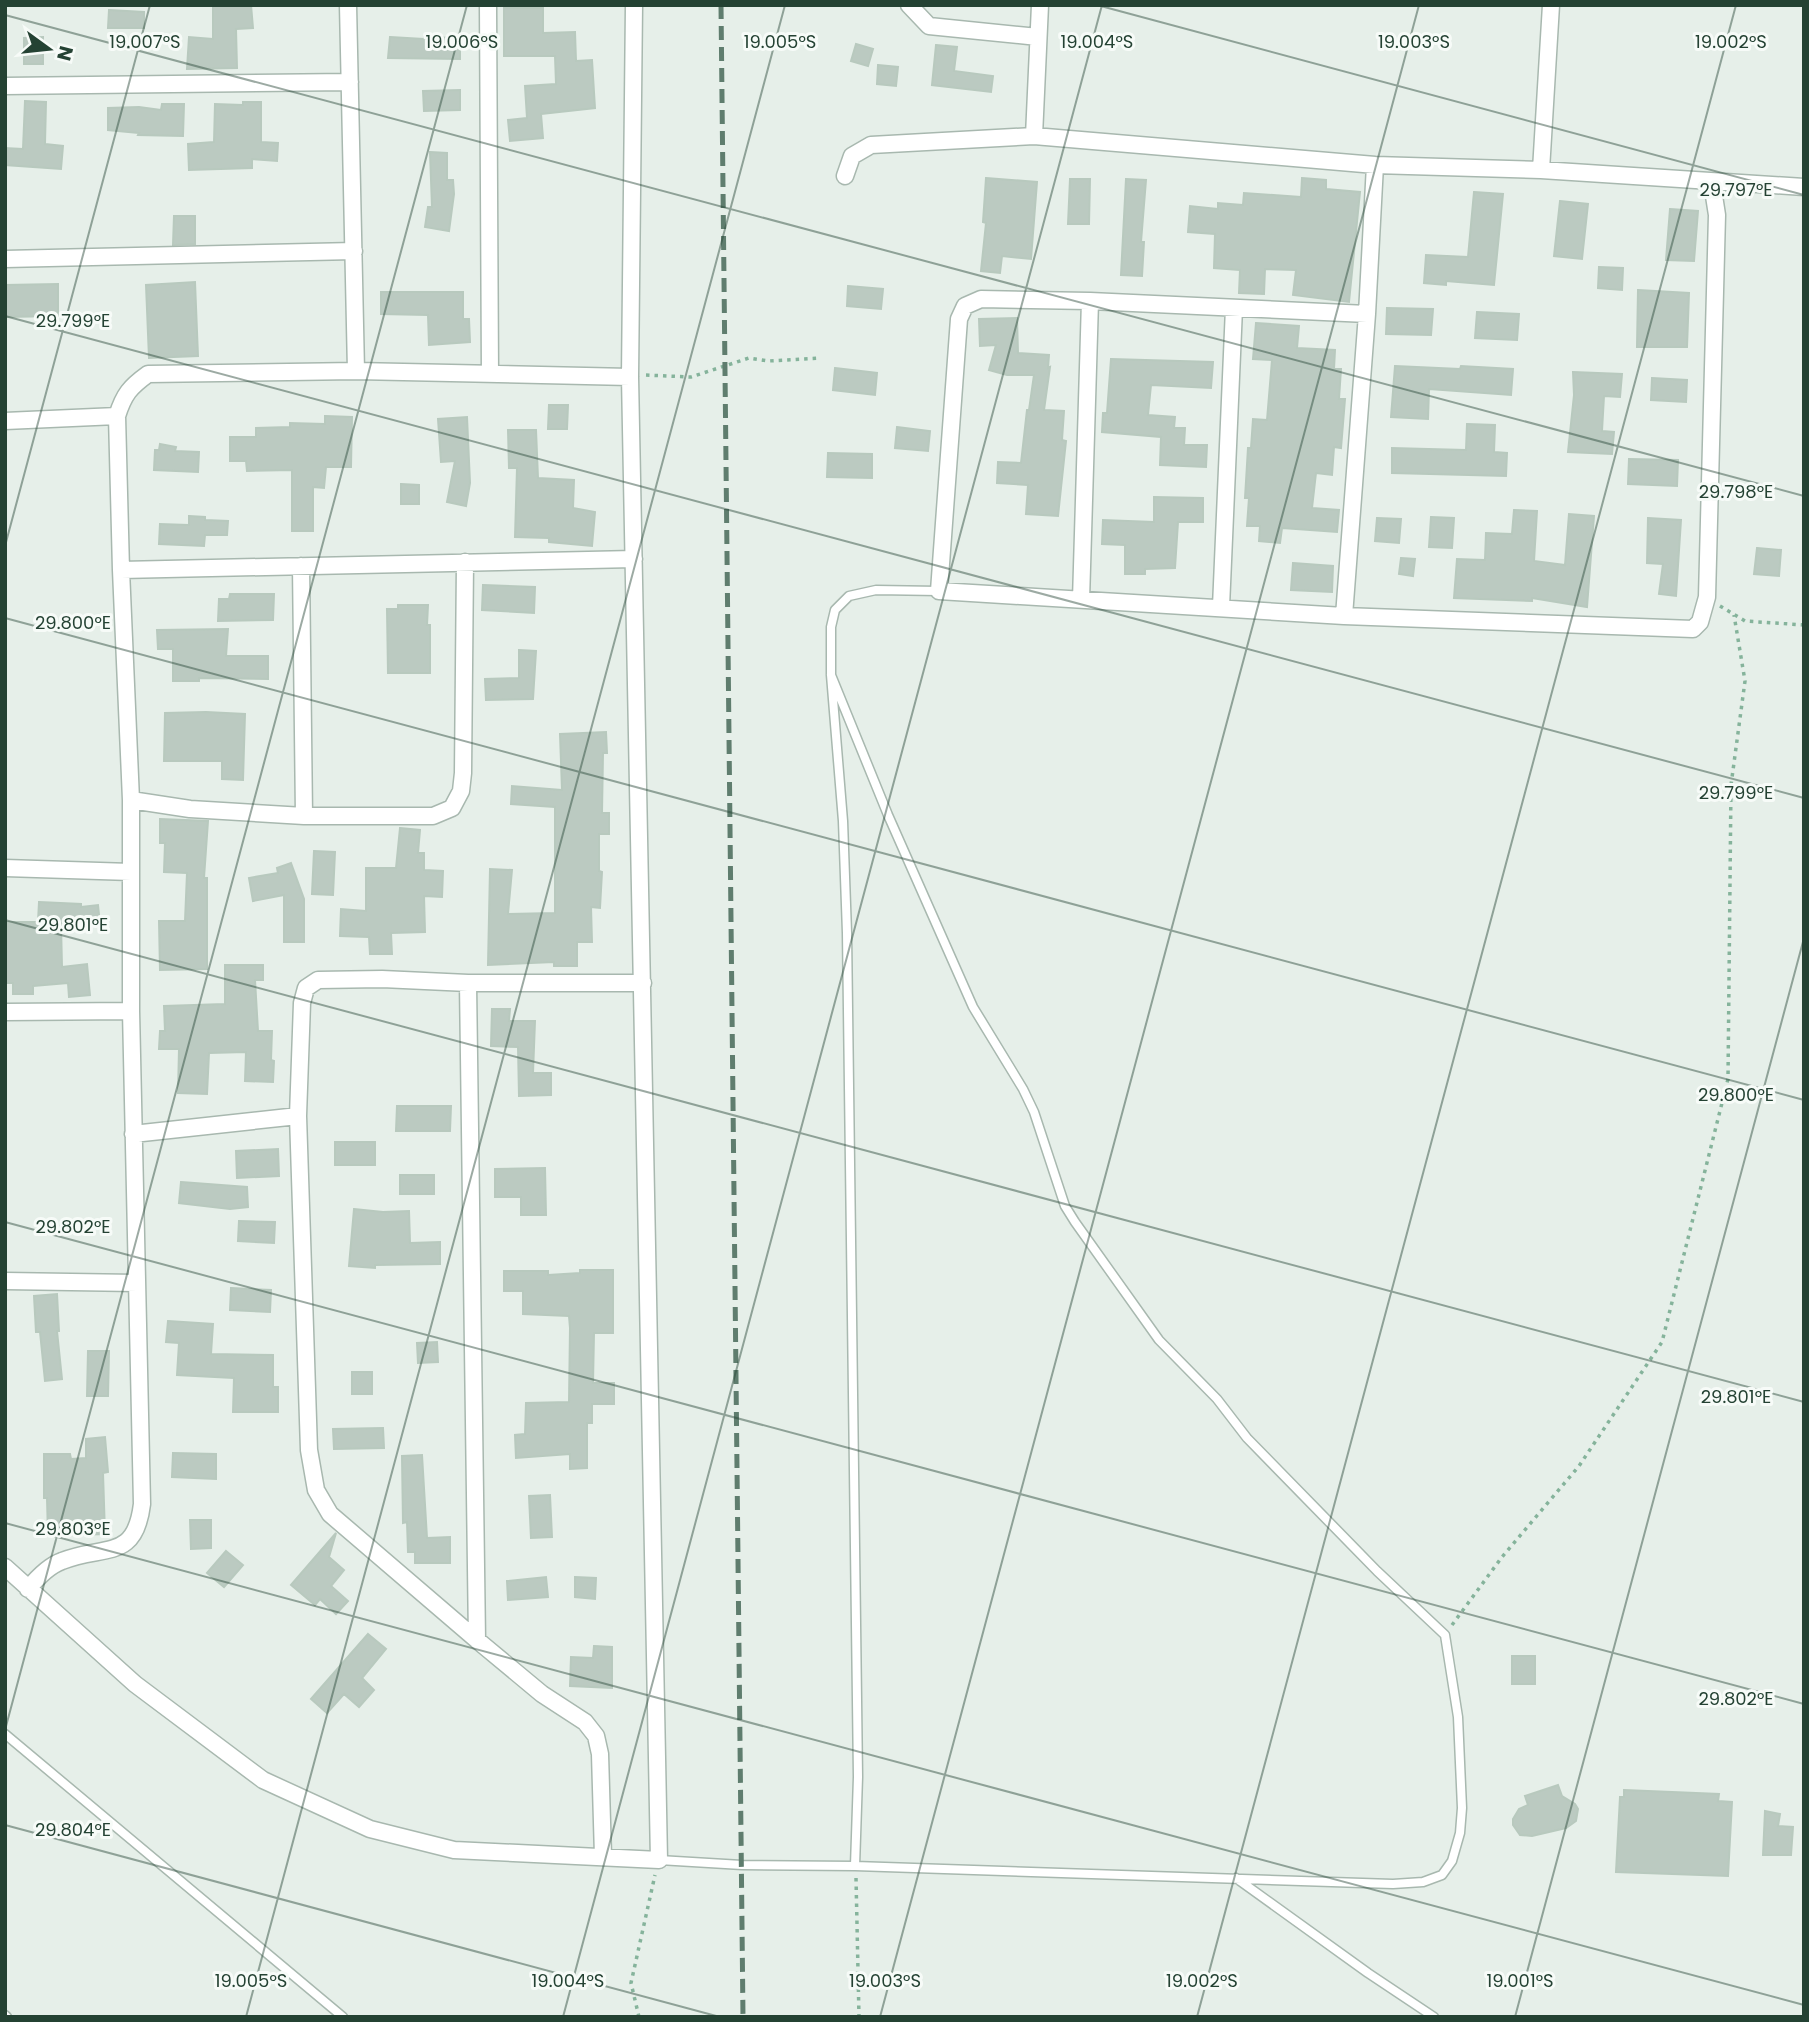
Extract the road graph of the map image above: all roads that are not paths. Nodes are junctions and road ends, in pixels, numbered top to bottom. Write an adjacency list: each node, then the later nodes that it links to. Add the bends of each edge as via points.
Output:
1 (348, 5): 8 (street)
2 (488, 5): 22 (street)
3 (634, 5): 23 (street)
4 (909, 5): 7 (street, via 929,26)
5 (1040, 5): 7 (street)
6 (1551, 5): 12 (street)
7 (1038, 37): 10 (street)
8 (350, 82): 9 (street); 16 (street)
9 (5, 86)
10 (1034, 136): 11 (street); 13 (street, via 871,145 852,156)
11 (1375, 164): 12 (street); 20 (street)
12 (1541, 170): 14 (street)
13 (845, 176)
14 (1712, 183): 15 (street); 33 (street, via 1717,215 1707,597 1700,622 1693,629)
15 (1804, 187)
16 (354, 251): 17 (street); 21 (street)
17 (5, 259)
18 (1090, 301): 19 (street); 30 (street, via 981,299 965,306 959,319); 31 (street)
19 (1234, 308): 20 (street); 32 (street)
20 (1367, 314): 33 (street)
21 (356, 371): 22 (street); 24 (street, via 148,373 129,389)
22 (490, 374): 23 (street)
23 (630, 377): 26 (street)
24 (117, 416): 25 (street); 29 (street)
25 (5, 421)
26 (634, 559): 27 (street); 40 (street)
27 (465, 562): 28 (street); 36 (street, via 463,773 452,808 433,816)
28 (302, 566): 29 (street); 36 (street)
29 (121, 570): 35 (street)
30 (939, 591): 31 (street); 34 (lane, via 876,590 849,596 835,610 831,627)
31 (1081, 600): 32 (street)
32 (1221, 607): 33 (street)
33 (1344, 616)
34 (831, 675): 53 (lane, via 847,933 858,1777); 54 (lane, via 928,907 973,1006 1034,1112 1066,1206 1082,1232 1159,1340 1217,1399 1247,1438 1445,1635 1458,1717 1462,1808 1460,1833 1442,1875 1394,1885)
35 (131, 800): 36 (street); 38 (street)
36 (304, 817)
37 (5, 868): 38 (street)
38 (131, 872): 41 (street)
39 (468, 983): 40 (street); 43 (street, via 318,980 306,988); 49 (street)
40 (643, 983): 52 (street)
41 (131, 1011): 42 (street); 44 (street)
42 (5, 1012)
43 (298, 1116): 44 (street); 49 (street, via 309,1450 317,1490 330,1514)
44 (133, 1134): 46 (street)
45 (5, 1281): 46 (street)
46 (136, 1283): 48 (street, via 139,1523 121,1546 60,1561)
47 (5, 1567): 48 (street)
48 (28, 1588): 51 (street, via 135,1684 263,1780 370,1829 454,1850)
49 (477, 1640): 51 (street, via 541,1694 585,1722 596,1737)
50 (5, 1734): 55 (lane)
51 (603, 1856): 52 (street)
52 (659, 1860): 53 (lane)
53 (855, 1866): 54 (lane)
54 (1236, 1878): 56 (lane)
55 (343, 2017)
56 (1434, 2017)

